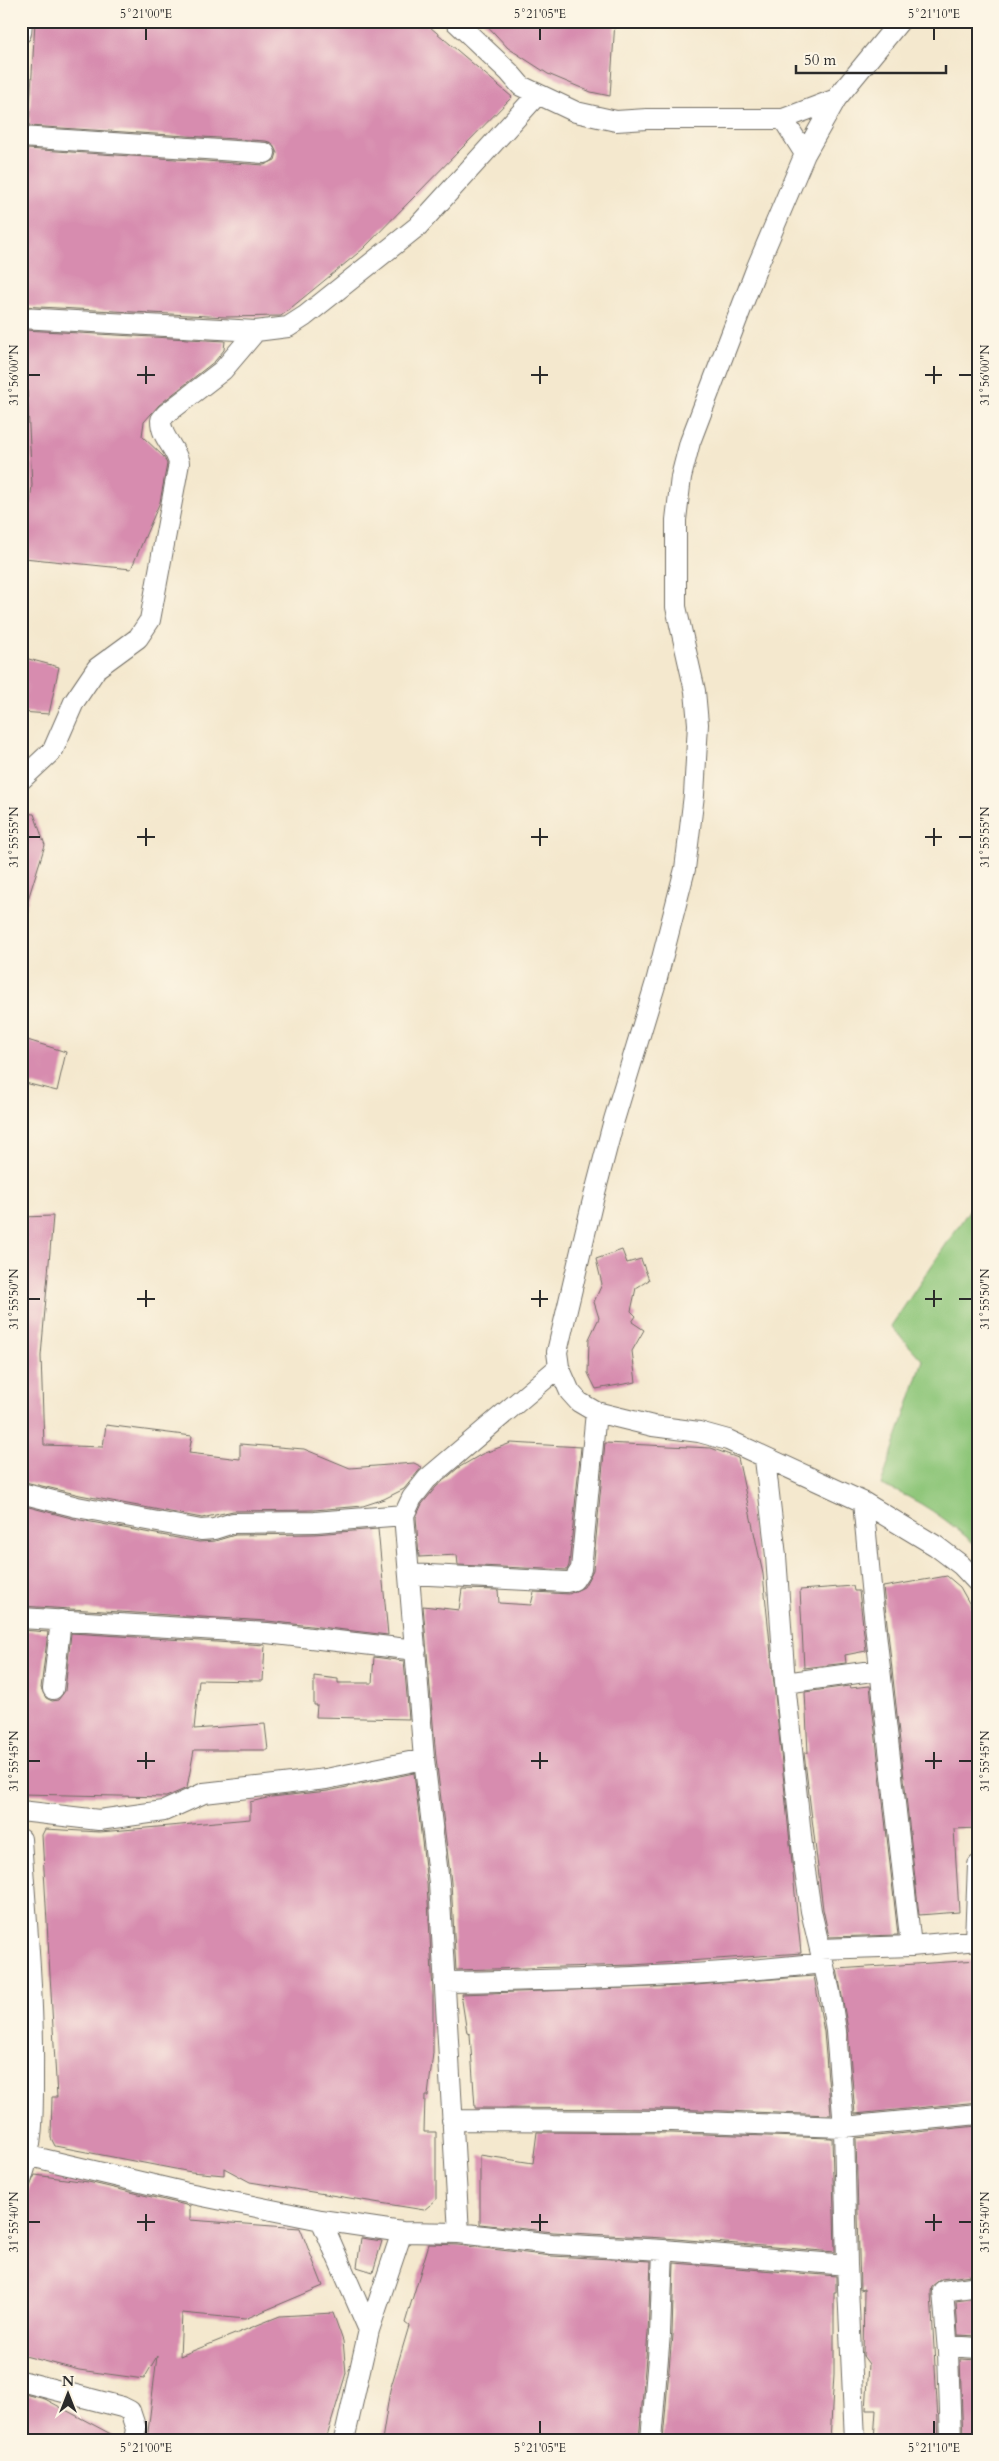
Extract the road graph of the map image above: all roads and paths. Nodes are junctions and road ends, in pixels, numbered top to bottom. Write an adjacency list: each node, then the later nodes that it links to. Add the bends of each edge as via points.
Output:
1 (22, 21): 4 (street)
2 (456, 21): 5 (street, via 521,86)
3 (900, 21): 6 (street)
4 (21, 33)
5 (538, 94): 7 (street, via 576,112 616,121); 12 (street, via 418,226 306,316 288,327)
6 (836, 100): 7 (street); 10 (street)
7 (783, 119): 10 (street)
8 (21, 137): 9 (street)
9 (265, 153)
10 (805, 154): 14 (street, via 690,442 681,477 676,520 676,607 695,691 698,724 686,869 592,1204 561,1331 557,1352)
11 (21, 318): 12 (street)
12 (256, 331): 13 (street, via 223,370 161,420 164,437 179,463 150,620 138,638 97,668 74,702 53,750)
13 (21, 780)
14 (559, 1367): 15 (street, via 570,1392); 19 (street, via 427,1479)
15 (596, 1412): 16 (street, via 728,1440); 20 (street, via 581,1569 574,1580)
16 (765, 1459): 18 (street); 26 (street)
17 (21, 1493): 19 (street, via 201,1530 233,1523 315,1522)
18 (863, 1502): 21 (street, via 936,1546); 25 (street)
19 (404, 1515): 20 (street)
20 (410, 1574): 24 (street)
21 (978, 1582)
22 (21, 1618): 23 (street)
23 (61, 1620): 24 (street, via 268,1633); 27 (street)
24 (416, 1650): 28 (street)
25 (880, 1670): 26 (street); 33 (street)
26 (785, 1683): 34 (street, via 804,1864)
27 (53, 1689)
28 (424, 1759): 29 (street, via 326,1779 204,1793 164,1811 99,1820); 35 (street, via 439,1883)
29 (21, 1811)
30 (21, 1839): 36 (street)
31 (978, 1865): 32 (street)
32 (976, 1940): 33 (street)
33 (911, 1946): 34 (street)
34 (822, 1956): 35 (street, via 747,1971 551,1981); 39 (street, via 833,2011)
35 (444, 1982): 38 (street)
36 (27, 2011): 40 (street, via 32,2126)
37 (978, 2114): 39 (street)
38 (452, 2120): 39 (street, via 672,2121); 44 (street)
39 (844, 2127): 46 (street)
40 (30, 2156): 41 (street); 42 (street)
41 (21, 2181)
42 (321, 2220): 43 (street); 48 (street)
43 (402, 2232): 44 (street); 48 (street)
44 (459, 2233): 45 (street, via 552,2244)
45 (662, 2250): 46 (street); 54 (street, via 660,2334)
46 (847, 2265): 55 (street)
47 (978, 2286): 49 (street, via 943,2291)
48 (369, 2330): 53 (street)
49 (948, 2346): 50 (street); 56 (street)
50 (978, 2348)
51 (21, 2381): 52 (street, via 130,2411 136,2429)
52 (134, 2440)
53 (344, 2440)
54 (651, 2440)
55 (855, 2440)
56 (951, 2440)

